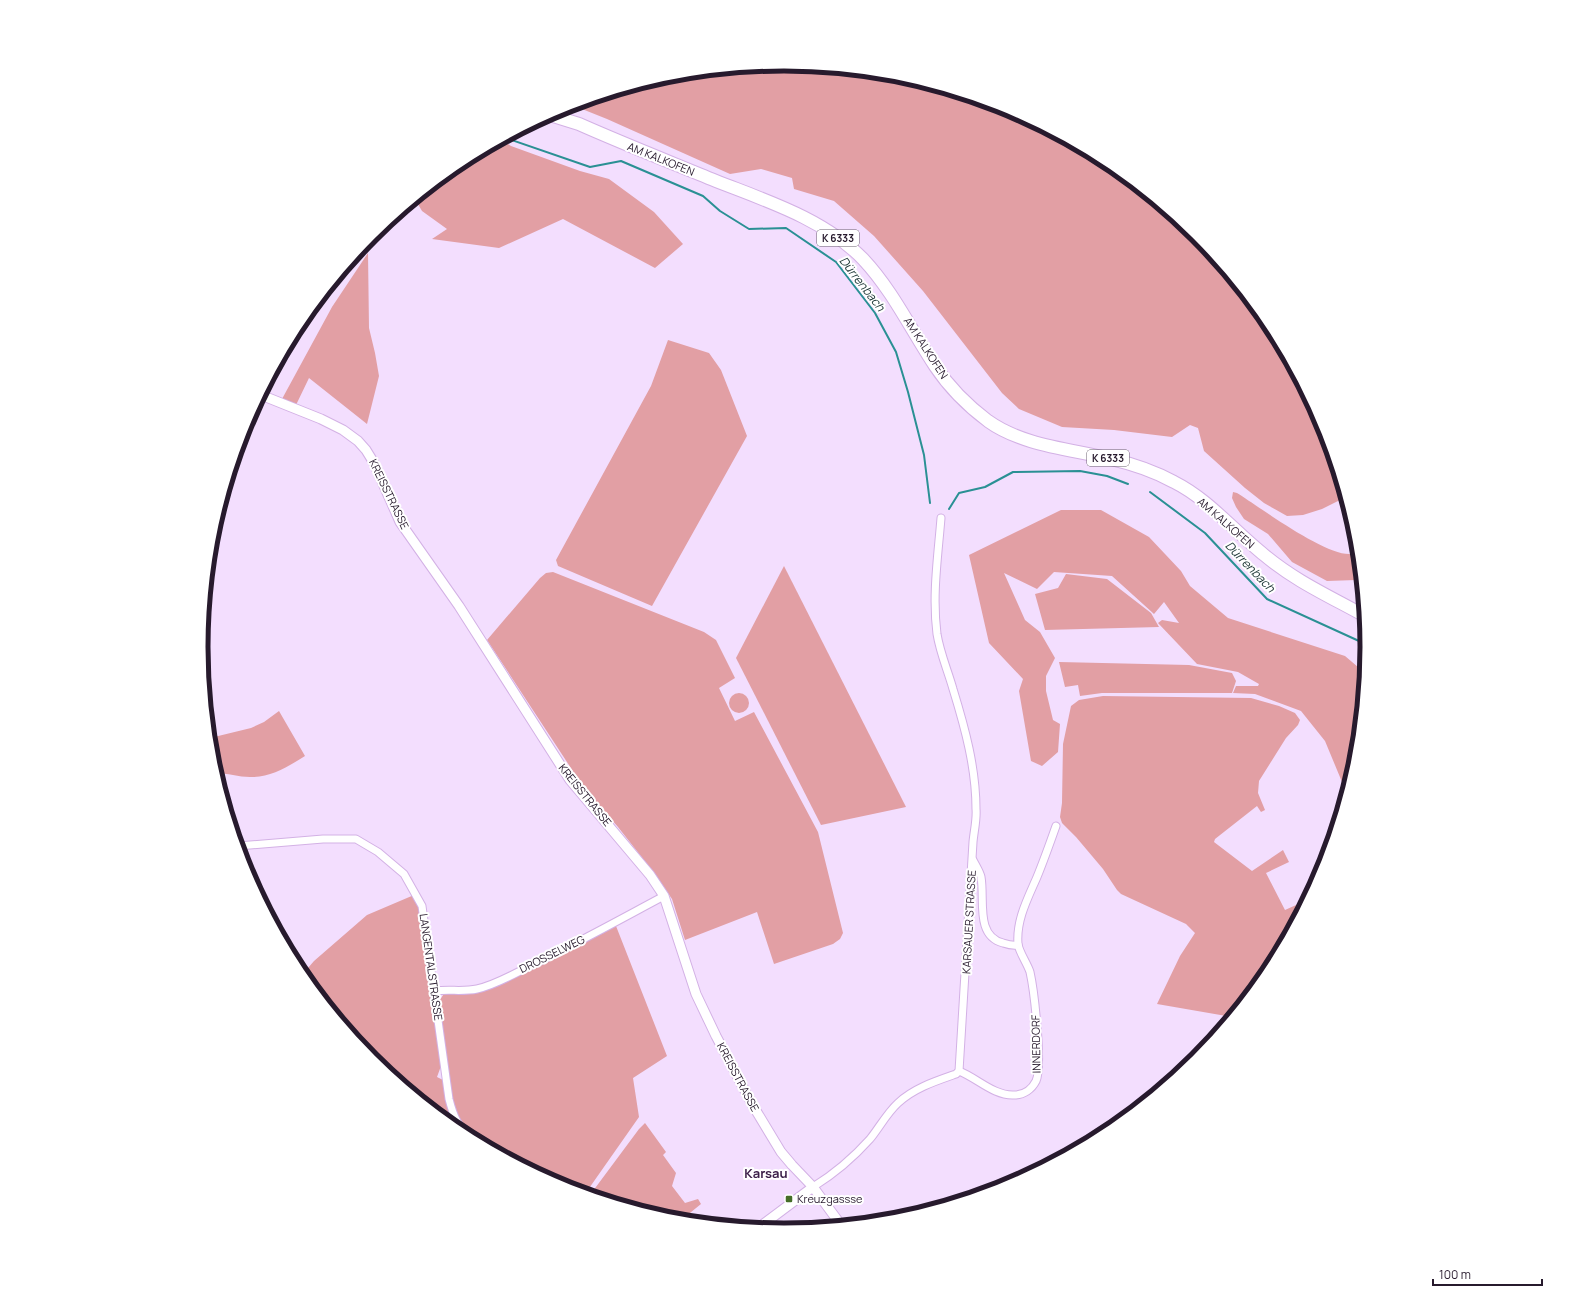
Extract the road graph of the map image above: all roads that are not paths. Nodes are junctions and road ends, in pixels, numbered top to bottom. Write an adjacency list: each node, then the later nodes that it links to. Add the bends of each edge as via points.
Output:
1 (558, 118): 4 (main road, AM KALKOFEN / K 6333, via 813,222 862,258 904,314 936,368 972,409 991,423 1041,444 1135,465 1175,482 1204,502 1258,550 1295,578)
2 (265, 397): 8 (street, KREISSTRASSE, via 343,430 366,450 400,522 463,612 570,780 650,874)
3 (941, 518): 7 (street, KARSAUER STRASSE, via 935,599 937,635 971,754 976,809)
4 (1360, 613)
5 (1056, 826): 9 (street, via 1026,898)
6 (244, 846): 10 (street, LANGENTALSTRASSE, via 356,839 378,852 404,874 422,906)
7 (972, 858): 9 (street, via 981,876 986,932 999,942); 11 (street, KARSAUER STRASSE)
8 (664, 896): 10 (street, DROSSELWEG, via 560,952 493,983 477,989); 13 (street, KREISSTRASSE, via 696,994 716,1036 781,1152)
9 (1018, 945): 11 (street, INNERDORF, via 1030,973 1037,1019 1037,1080 1023,1094 1014,1095 991,1089)
10 (435, 991): 12 (street, LANGENTALSTRASSE, via 449,1099)
11 (960, 1071): 13 (street, via 925,1085 898,1103 854,1156)
12 (456, 1121)
13 (813, 1187): 14 (street, KREISSTRASSE); 15 (street)
14 (838, 1221)
15 (764, 1223)

